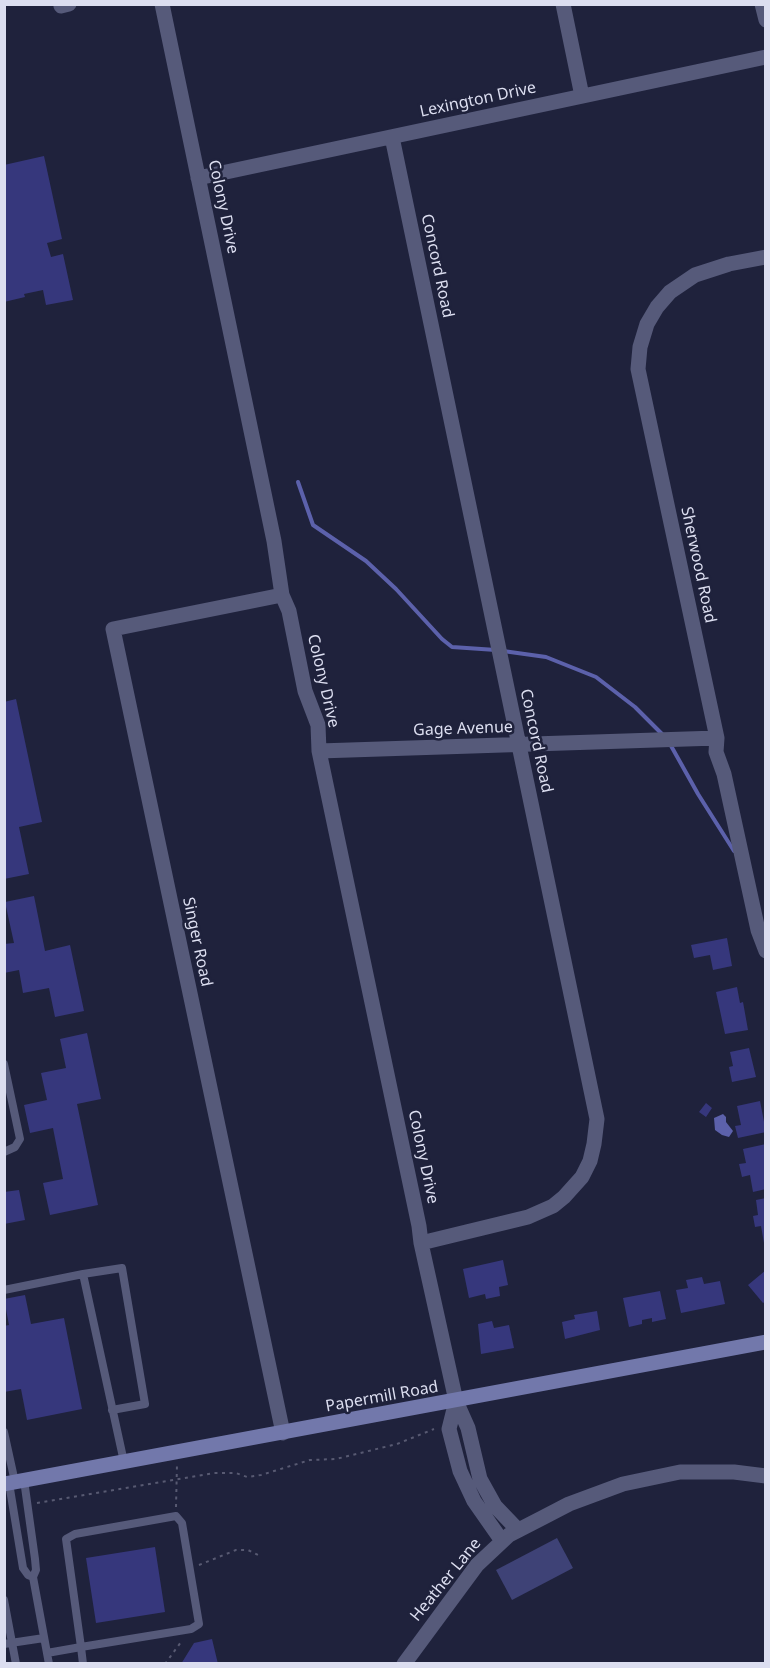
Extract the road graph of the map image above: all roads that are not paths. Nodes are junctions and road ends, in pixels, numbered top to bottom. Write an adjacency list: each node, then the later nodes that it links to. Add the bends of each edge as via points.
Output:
1 (162, 4): 8 (street, Colony Drive)
2 (563, 4): 6 (street)
3 (762, 4): 4 (street)
4 (765, 21)
5 (765, 57): 6 (street, Lexington Drive)
6 (582, 96): 7 (street, Lexington Drive)
7 (392, 137): 8 (street, Lexington Drive); 12 (street, Concord Road)
8 (198, 178): 10 (street, Colony Drive)
9 (765, 257): 11 (street, Sherwood Road, via 712,269 680,284 663,299 647,324 639,358 643,396)
10 (282, 595): 13 (street, Colony Drive, via 308,702 318,725); 24 (street, Singer Road, via 113,629)
11 (717, 738): 12 (street, Gage Avenue); 14 (street, Sherwood Road, via 716,752)
12 (518, 746): 13 (street, Gage Avenue); 17 (street, Concord Road, via 592,1090 597,1119 594,1144 582,1177 553,1206 528,1217)
13 (319, 751): 17 (street, Colony Drive)
14 (765, 951)
15 (5, 1068): 16 (lane, via 20,1139 15,1147)
16 (4, 1152)
17 (421, 1244): 21 (street, Colony Drive)
18 (83, 1274): 19 (lane); 22 (lane); 22 (lane, via 122,1268 145,1404)
19 (4, 1290)
20 (765, 1342): 21 (main road, Papermill Road)
21 (456, 1401): 24 (main road, Papermill Road); 28 (street, Colony Drive, via 468,1428 480,1479 495,1506); 29 (street, Colony Drive, via 449,1429 460,1471 474,1501)
22 (112, 1410): 25 (lane)
23 (4, 1432): 27 (lane)
24 (283, 1433): 25 (main road, Papermill Road)
25 (124, 1462): 27 (main road, Papermill Road)
26 (765, 1476): 28 (street, Heather Lane, via 680,1472 623,1484 569,1504)
27 (13, 1482): 30 (lane, via 23,1568); 30 (lane, via 28,1504 36,1570)
28 (518, 1530): 29 (street, Heather Lane)
29 (502, 1541): 39 (street, Heather Lane, via 477,1565)
30 (33, 1577): 32 (lane)
31 (4, 1599): 33 (lane)
32 (45, 1638): 33 (lane); 35 (lane)
33 (8, 1643): 36 (lane)
34 (81, 1647): 34 (lane, via 66,1539 75,1534 176,1516 182,1523 199,1624 190,1629); 35 (lane); 38 (lane)
35 (47, 1653): 37 (lane)
36 (16, 1664)
37 (49, 1664)
38 (83, 1664)
39 (404, 1664)

